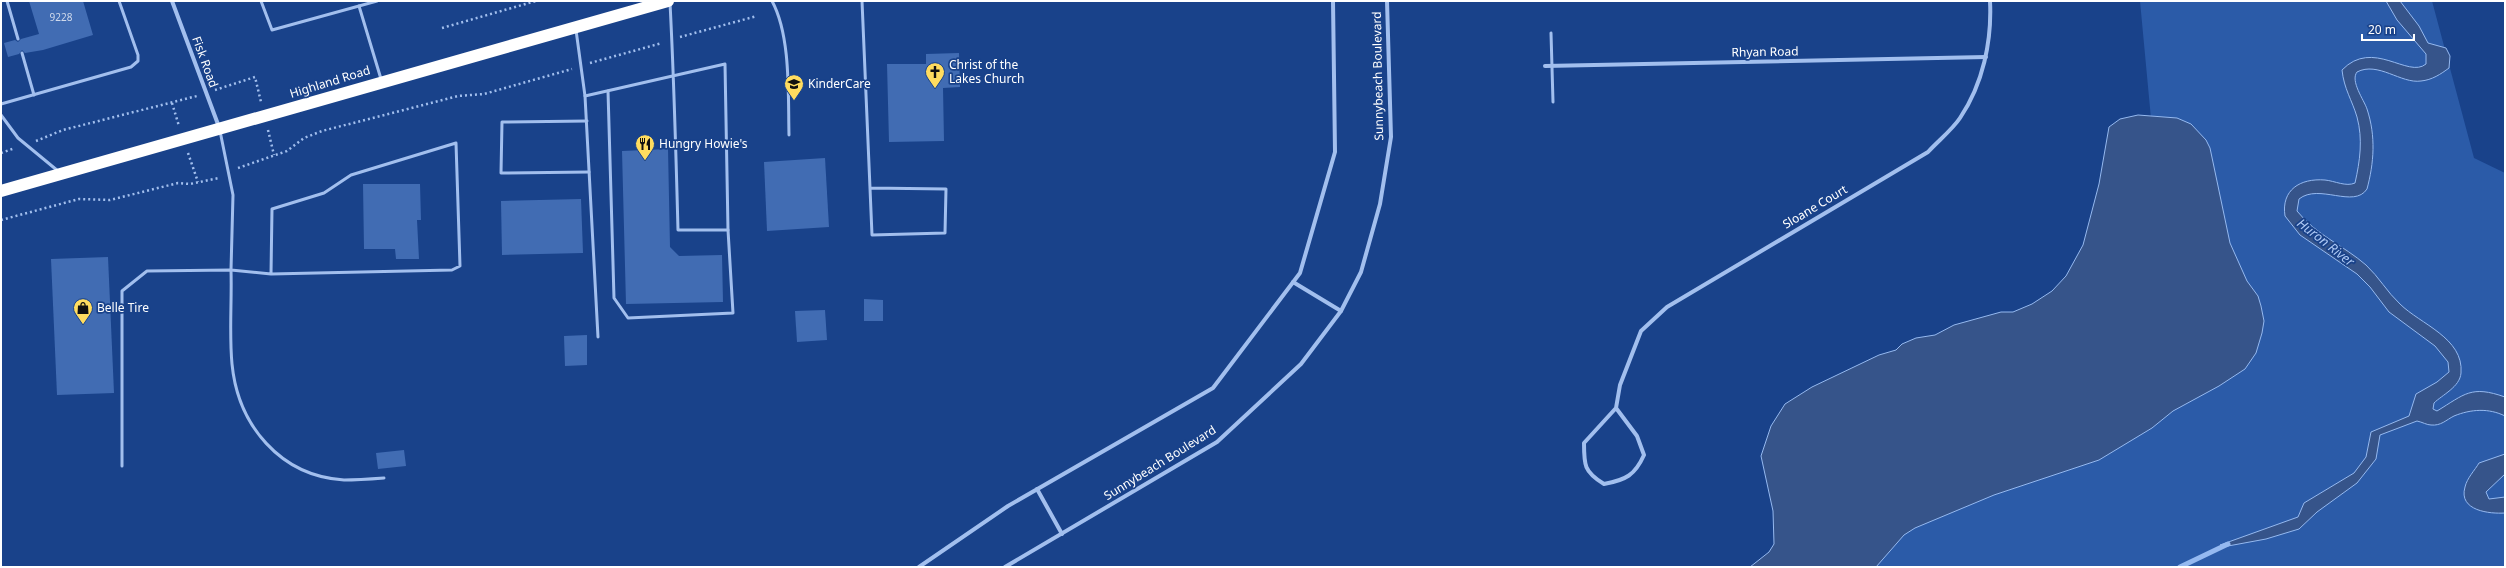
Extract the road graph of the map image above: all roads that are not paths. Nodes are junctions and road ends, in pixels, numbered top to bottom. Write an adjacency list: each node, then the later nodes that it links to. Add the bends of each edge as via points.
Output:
1 (7, 1): 16 (lane)
2 (119, 1): 24 (lane, via 138,54 138,61 131,67)
3 (172, 1): 30 (street, Fisk Road)
4 (261, 1): 13 (lane, via 272,30)
5 (377, 1): 13 (lane)
6 (669, 1): 12 (highway, Highland Road); 21 (lane)
7 (772, 1): 31 (lane, via 777,11 788,68)
8 (862, 1): 34 (lane)
9 (1333, 1): 39 (street, via 1335,152 1300,273)
10 (1387, 1): 40 (street, Sunnybeach Boulevard, via 1391,137 1380,204 1361,272)
11 (1990, 1): 18 (street, Sloane Court, via 1991,23)
12 (640, 5): 14 (highway, Highland Road)
13 (359, 6): 22 (lane)
14 (575, 26): 22 (highway, Highland Road); 25 (lane)
15 (1551, 33): 20 (lane)
16 (18, 39)
17 (22, 53): 24 (lane)
18 (1986, 57): 20 (street, Rhyan Road); 42 (street, Sloane Court, via 1960,119 1928,152 1667,307 1641,331 1620,385)
19 (1545, 66): 20 (street, Rhyan Road)
20 (1552, 66): 26 (lane)
21 (673, 76): 23 (lane); 36 (lane, via 678,230); 36 (lane, via 725,64)
22 (382, 81): 30 (highway, Highland Road)
23 (608, 91): 25 (lane); 36 (lane, via 614,298 628,318 733,314)
24 (34, 95): 27 (lane)
25 (585, 96): 29 (lane)
26 (1553, 102)
27 (1, 104)
28 (1, 115): 33 (lane, via 18,138)
29 (587, 121): 32 (lane); 32 (lane, via 502,122 501,173)
30 (220, 129): 33 (highway, Highland Road); 37 (lane, via 233,195)
31 (789, 135)
32 (589, 172): 41 (lane)
33 (61, 174): 35 (highway, Highland Road)
34 (870, 188): 34 (lane, via 872,235 945,233 946,188)
35 (1, 191)
36 (728, 230)
37 (231, 270): 38 (lane); 43 (lane, via 147,271 122,291); 44 (lane, via 232,364 237,395 250,424 262,441 285,462 309,472 343,480)
38 (270, 274): 38 (lane, via 452,270 460,266 456,143 350,174 324,193 272,209)
39 (1293, 282): 40 (street); 45 (street, via 1214,388)
40 (1340, 311): 46 (street, Sunnybeach Boulevard, via 1301,364 1217,442)
41 (598, 337)
42 (1616, 408): 42 (street, via 1584,443 1584,463 1590,475 1604,484 1620,481 1637,470 1644,455 1637,436)
43 (122, 466)
44 (384, 478)
45 (1036, 489): 46 (street); 47 (street)
46 (1062, 534): 48 (street, Sunnybeach Boulevard)
47 (919, 567)
48 (1005, 567)

